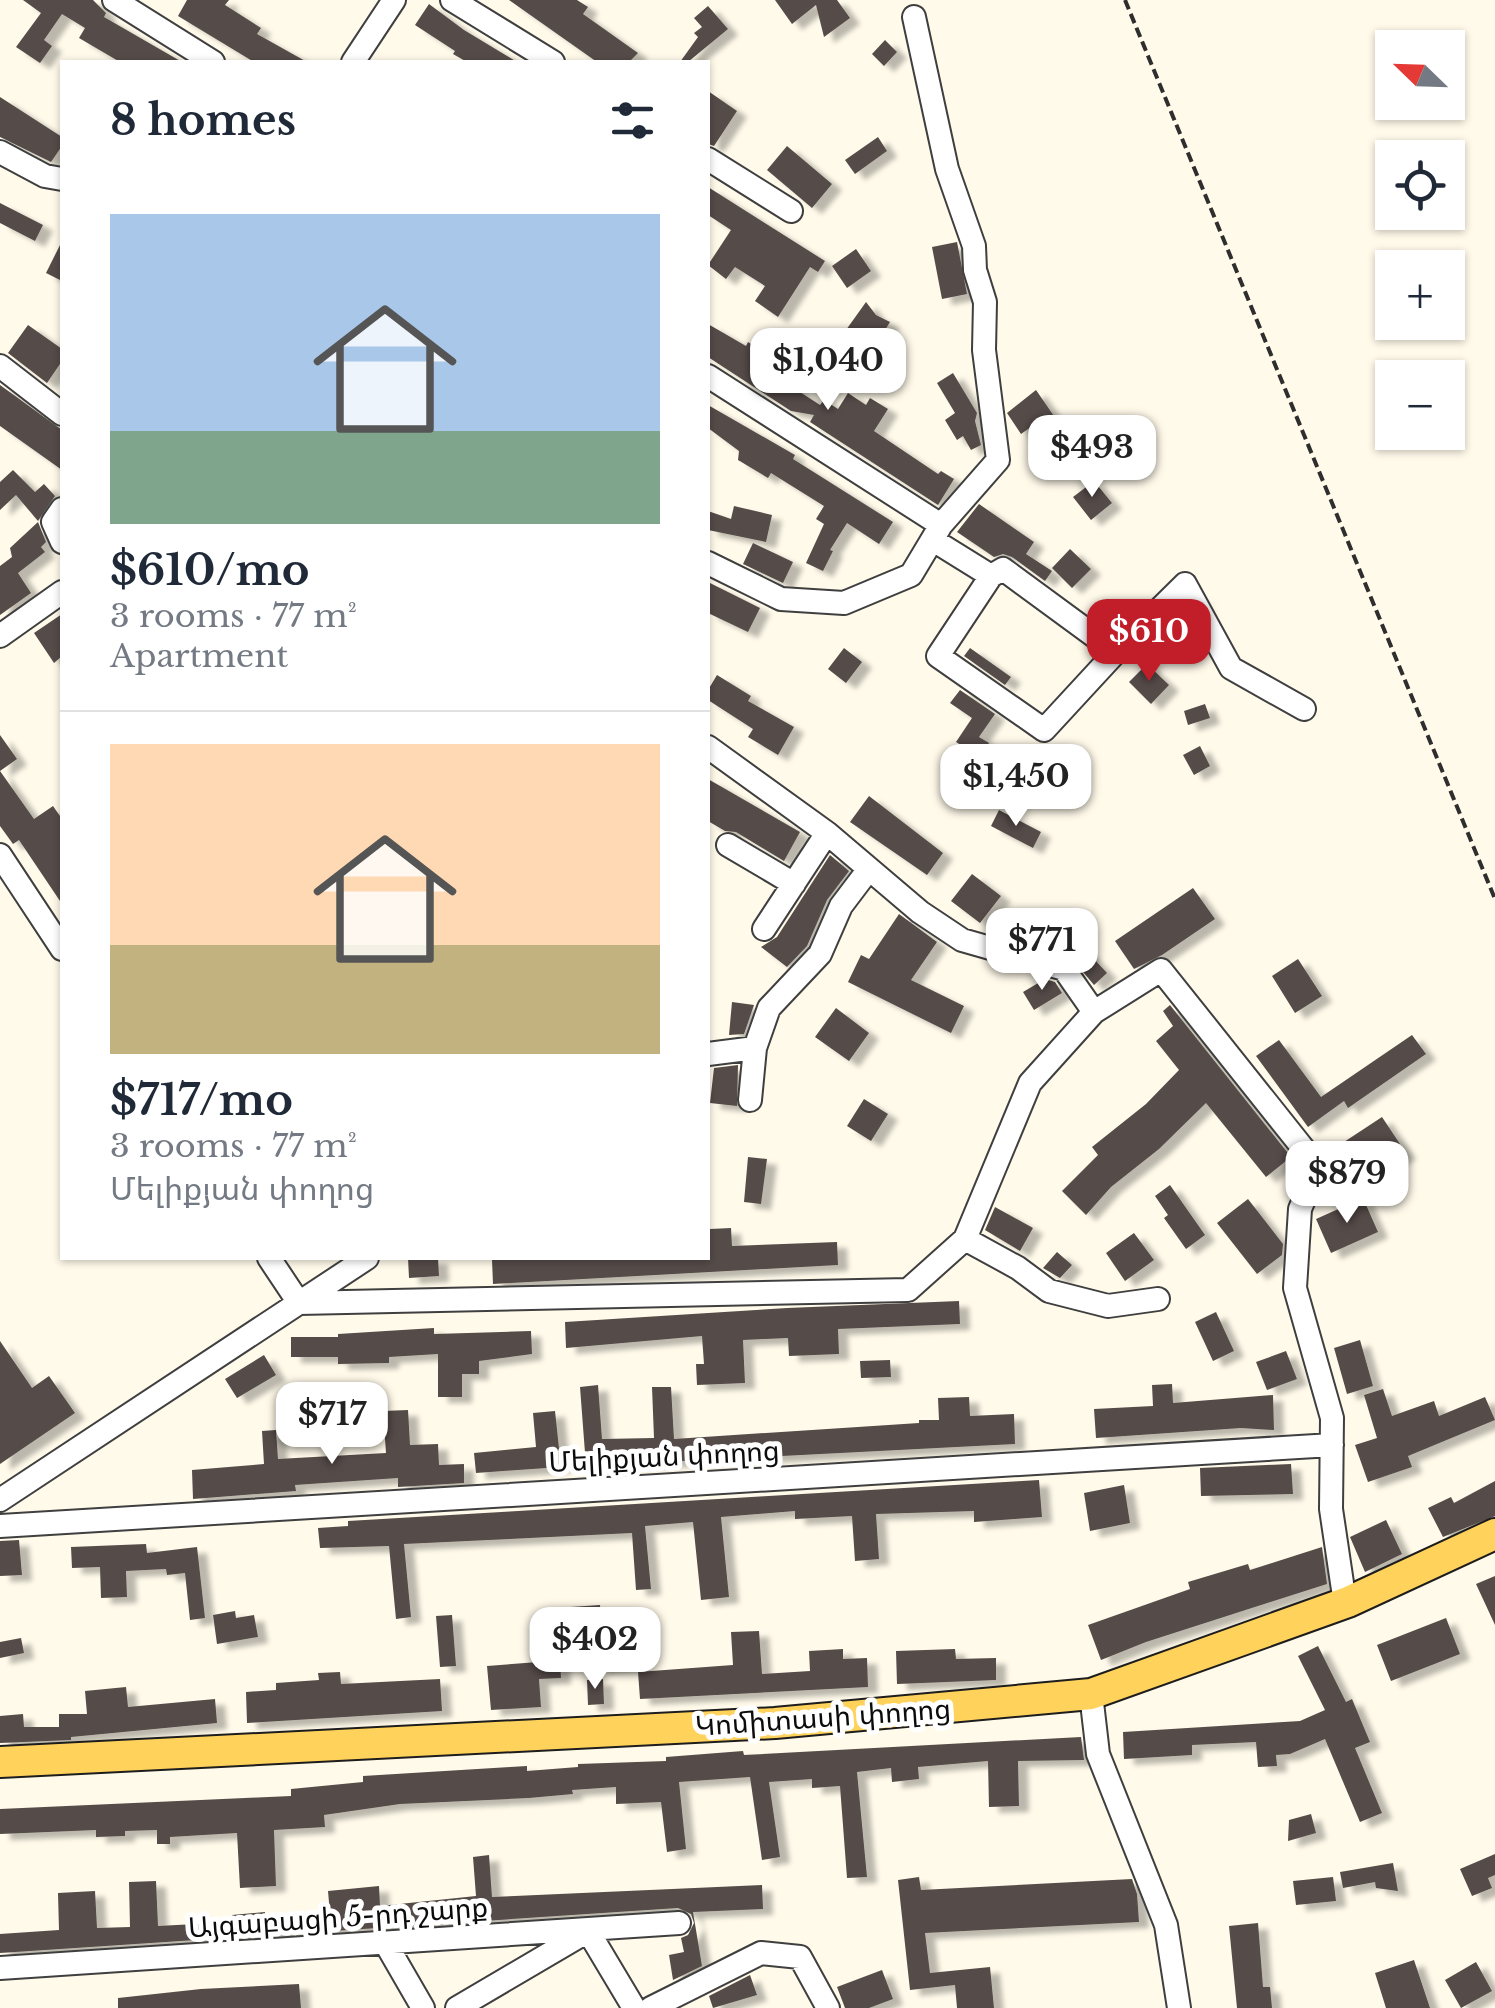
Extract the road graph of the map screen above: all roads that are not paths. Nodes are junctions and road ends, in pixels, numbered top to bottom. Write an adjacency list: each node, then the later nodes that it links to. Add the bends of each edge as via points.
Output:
1 (114, 0): 5 (street)
2 (394, 0): 6 (street)
3 (452, 0): 7 (street)
4 (914, 17): 16 (street, via 985,302 998,460)
5 (210, 60)
6 (354, 60)
7 (550, 60)
8 (0, 152): 10 (street)
9 (710, 159): 11 (street)
10 (60, 179)
11 (791, 210)
12 (0, 366): 14 (street)
13 (710, 377): 16 (street)
14 (60, 412)
15 (60, 512): 17 (street, via 53,522)
16 (937, 532): 18 (street, via 911,575 844,603 781,599); 19 (street)
17 (60, 538)
18 (710, 564)
19 (991, 576): 22 (street, via 1003,569); 22 (street, via 938,656 1044,730)
20 (60, 593): 21 (street)
21 (0, 636)
22 (1116, 652): 23 (street, via 1184,584 1231,668)
23 (1304, 709)
24 (710, 748): 25 (street)
25 (828, 834): 28 (street); 29 (street)
26 (728, 845): 29 (street)
27 (0, 855): 31 (street)
28 (869, 869): 32 (street, via 962,940 1064,969); 33 (street, via 841,906 820,954 769,1008)
29 (794, 884): 30 (street)
30 (764, 929)
31 (60, 946)
32 (1094, 1012): 36 (street, via 1030,1084); 41 (street, via 1160,970 1318,1167 1300,1209 1295,1288 1332,1418)
33 (755, 1048): 34 (street); 35 (street)
34 (710, 1054)
35 (750, 1100)
36 (965, 1239): 39 (street, via 1049,1291 1108,1306); 40 (street, via 908,1290)
37 (269, 1260): 40 (street)
38 (364, 1260): 40 (street)
39 (1158, 1298)
40 (299, 1303): 42 (street)
41 (1332, 1445): 43 (street, Մելիքյան փողոց); 45 (street, via 1332,1509)
42 (0, 1500)
43 (0, 1526)
44 (1495, 1534): 45 (main road, Կոմիտասի փողոց)
45 (1345, 1602): 46 (main road, Կոմիտասի փողոց)
46 (1090, 1694): 47 (main road, Կոմիտասի փողոց, via 775,1723); 57 (street, via 1098,1754 1166,1925)
47 (0, 1762)
48 (679, 1923): 49 (street, Այգաբացի 5-րդ շարք)
49 (588, 1931): 50 (street, Այգաբացի 5-րդ շարք); 53 (street); 54 (street)
50 (386, 1944): 51 (street, Այգաբացի 5-րդ շարք); 52 (street)
51 (0, 1968)
52 (423, 2008)
53 (458, 2008)
54 (634, 2008)
55 (650, 2008): 56 (street, via 762,1953 800,1957)
56 (828, 2008)
57 (1179, 2008)

